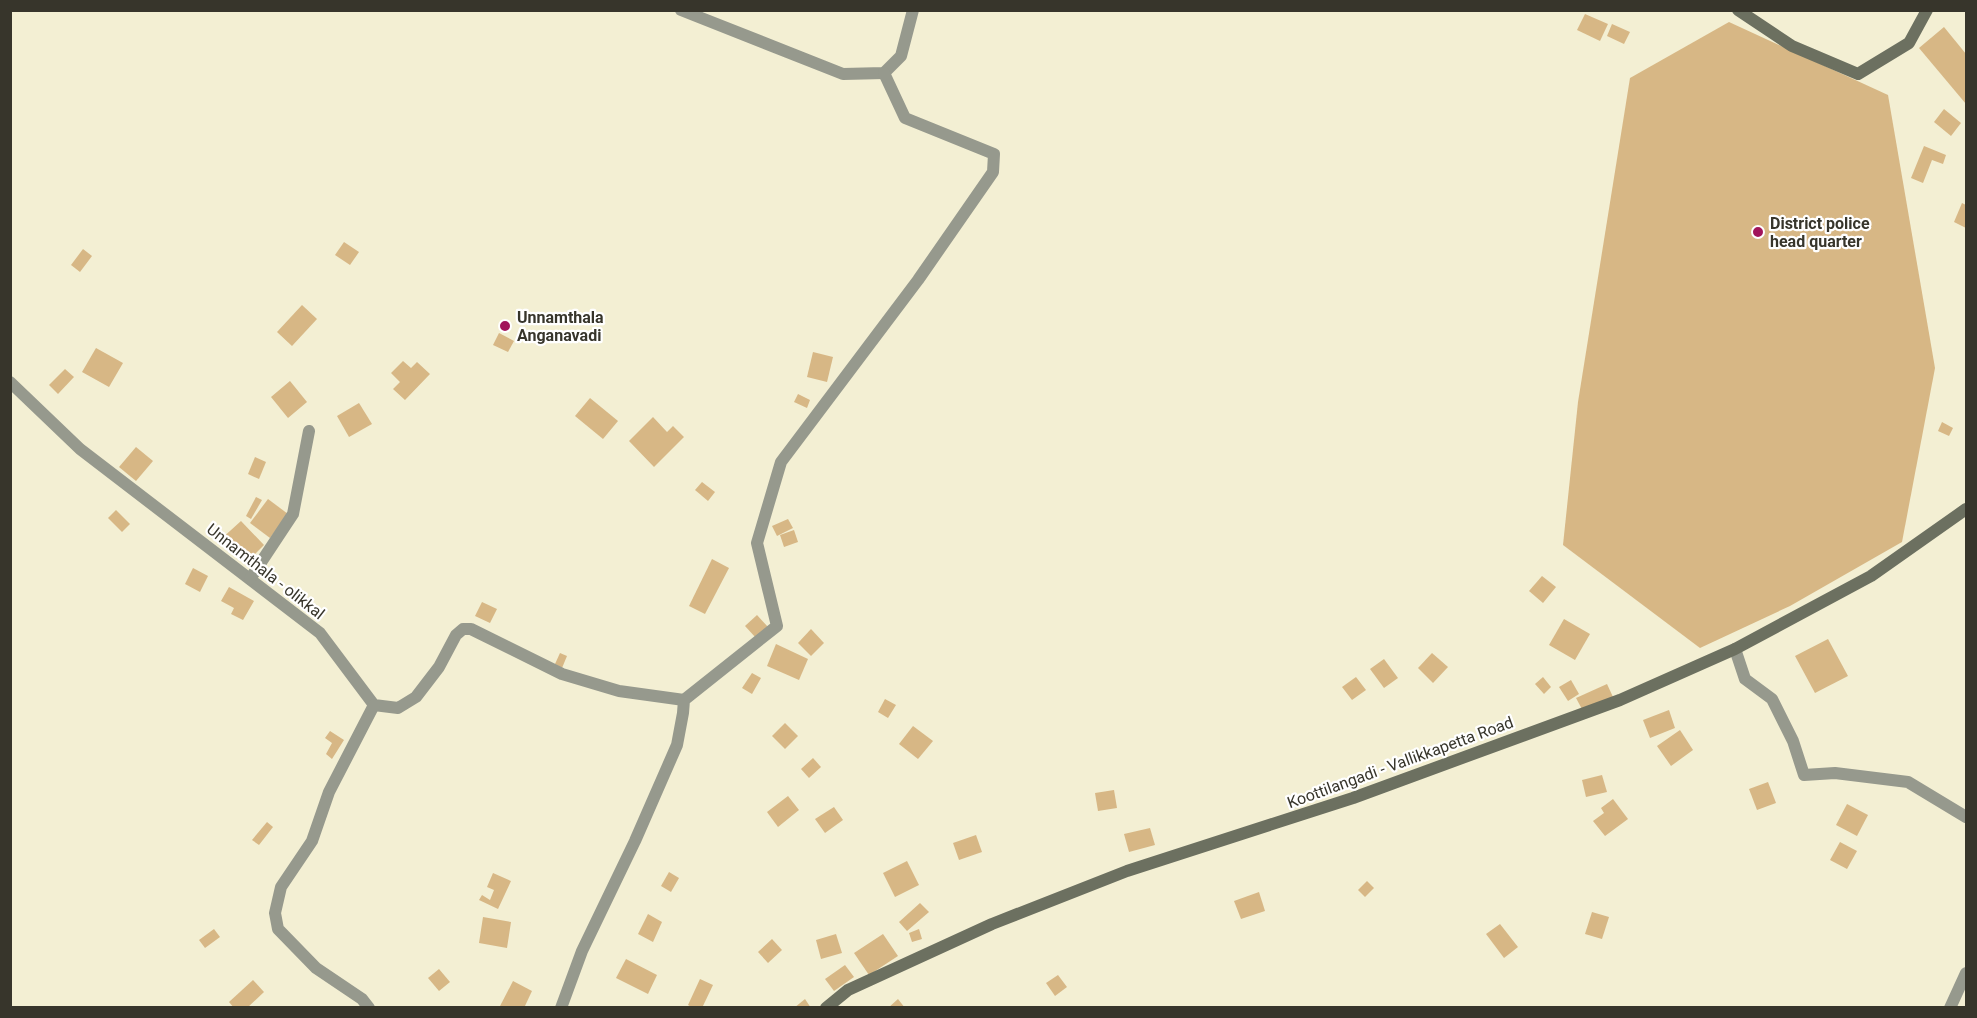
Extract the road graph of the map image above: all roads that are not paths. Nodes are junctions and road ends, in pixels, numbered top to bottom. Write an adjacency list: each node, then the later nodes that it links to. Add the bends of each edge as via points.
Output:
1 (681, 10): 5 (street, via 843,74)
2 (913, 10): 5 (street, via 901,56)
3 (1738, 10): 4 (main road, via 1792,46 1858,74 1909,43)
4 (1928, 10)
5 (884, 73): 11 (street, via 905,118 994,154 993,172 918,280 781,462 757,543 777,626)
6 (10, 382): 9 (street, Unnamthala - olikkal, via 80,449)
7 (309, 431): 9 (street, via 293,514)
8 (1966, 509): 10 (main road, Koottilangadi - Vallikkapetta Road, via 1871,576)
9 (250, 579): 12 (street, Unnamthala - olikkal, via 320,633)
10 (1735, 649): 13 (street, via 1745,679 1772,699 1793,741 1804,775 1835,773 1908,782); 17 (main road, Koottilangadi - Vallikkapetta Road, via 1620,700 1353,798 1127,871 992,924 848,990)
11 (684, 700): 12 (street, via 619,691 562,674 463,628 416,697 398,708); 16 (street, via 677,745 582,951)
12 (374, 705): 15 (street, via 329,792 312,841 281,887 275,913 278,929 316,968)
13 (1966, 817)
14 (1966, 973): 18 (street)
15 (369, 1008)
16 (561, 1008)
17 (826, 1008)
18 (1950, 1008)

